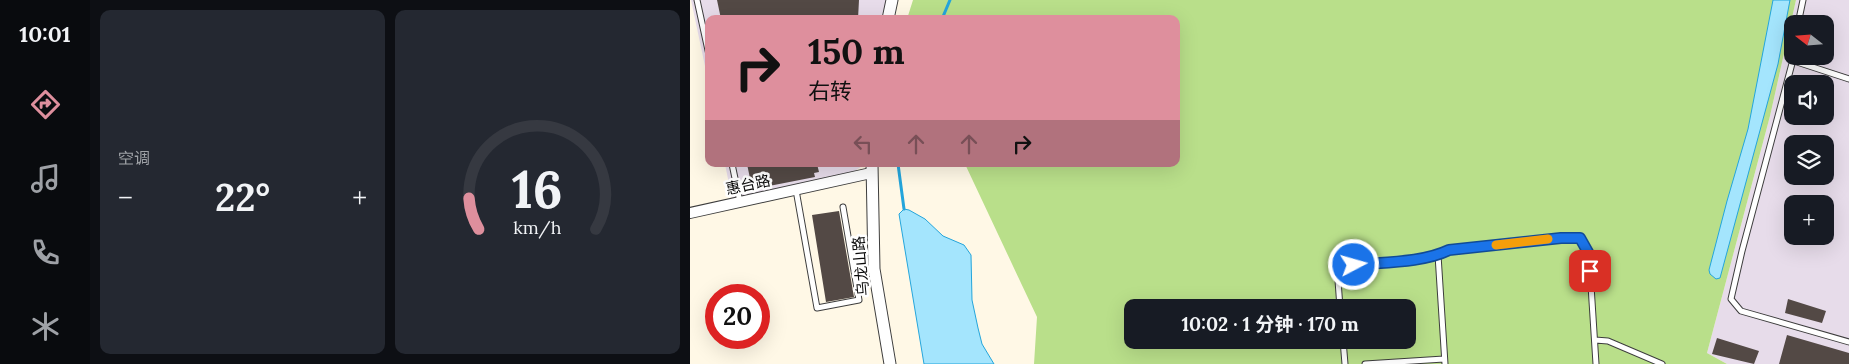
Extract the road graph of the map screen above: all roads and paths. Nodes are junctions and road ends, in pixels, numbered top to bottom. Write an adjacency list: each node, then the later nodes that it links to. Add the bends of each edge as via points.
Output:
1 (697, 0): 6 (lane)
2 (892, 0): 4 (street)
3 (1803, 0): 5 (lane)
4 (889, 15)
5 (1800, 15)
6 (705, 37)
7 (1792, 65): 19 (lane, via 1731,299 1741,310)
8 (1811, 65): 9 (lane)
9 (1849, 78)
10 (733, 167): 13 (lane)
11 (872, 168): 12 (street, 惠台路); 22 (street, 乌龙山路, via 874,269)
12 (796, 190): 13 (street, 惠台路); 14 (lane, via 817,308 859,300)
13 (740, 202): 15 (street, 惠台路)
14 (844, 207)
15 (690, 213)
16 (1438, 255): 17 (lane, via 1337,266); 18 (lane, via 1449,250 1580,238 1589,254); 21 (lane)
17 (1339, 299)
18 (1595, 340): 25 (lane); 26 (lane, via 1608,341)
19 (1849, 342)
20 (1344, 349): 23 (lane)
21 (1445, 362): 24 (lane)
22 (890, 364)
23 (1345, 364)
24 (1365, 364)
25 (1596, 364)
26 (1662, 364)

